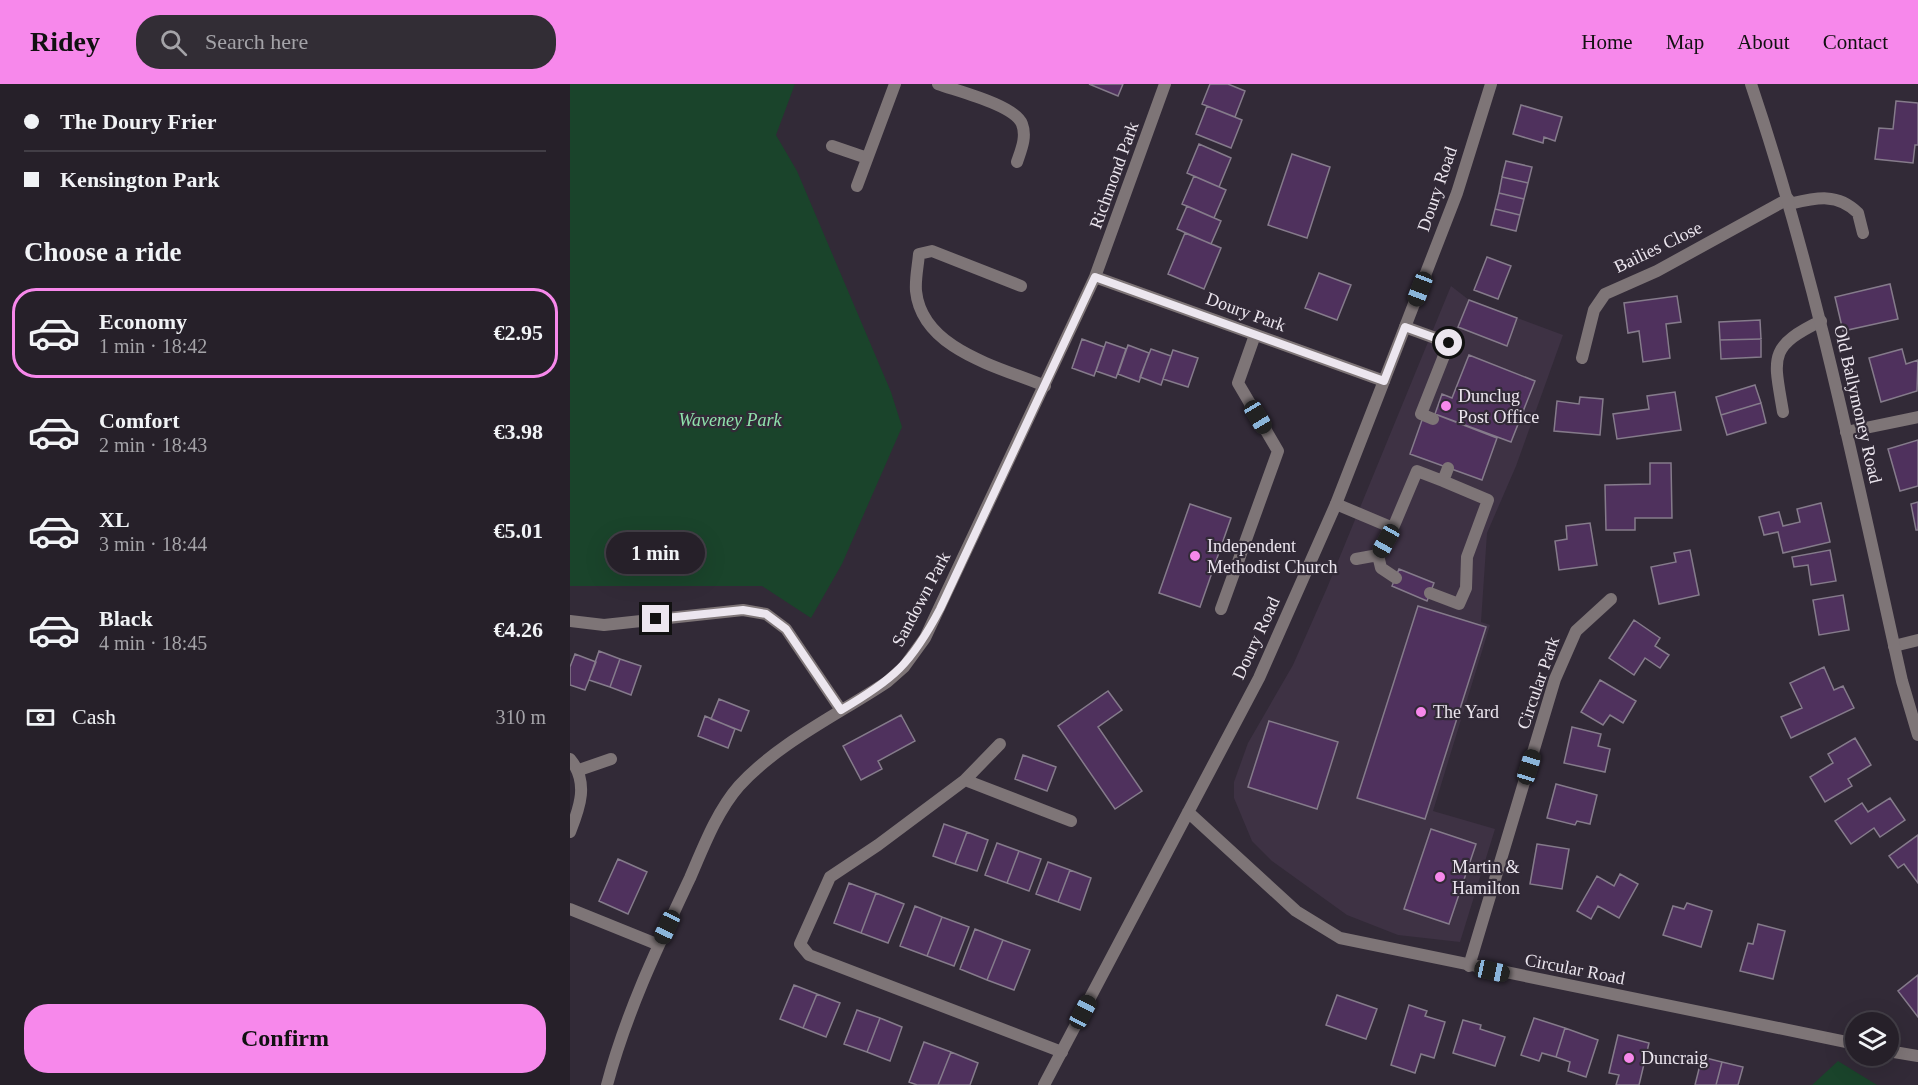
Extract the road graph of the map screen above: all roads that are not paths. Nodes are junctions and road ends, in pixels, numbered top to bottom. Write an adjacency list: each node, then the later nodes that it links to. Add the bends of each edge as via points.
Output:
1 (895, 84): 7 (street)
2 (938, 84): 8 (street, via 1010,110 1022,123 1024,140)
3 (1166, 84): 12 (street, Richmond Park)
4 (1491, 84): 15 (street, Doury Road, via 1457,192)
5 (1751, 84): 10 (street, Old Ballymoney Road)
6 (832, 146): 7 (street)
7 (867, 158): 9 (street)
8 (1017, 162)
9 (857, 186)
10 (1788, 201): 11 (street, Bailies Close, via 1819,197 1836,200 1858,213); 14 (street, Old Ballymoney Road); 17 (street, Bailies Close, via 1657,271 1605,294 1594,310)
11 (1863, 233)
12 (1095, 277): 16 (street, Doury Park); 19 (street, Sandown Park)
13 (1021, 286): 19 (street, via 932,251 919,254 916,292 928,324 952,346)
14 (1821, 321): 20 (street, via 1793,335 1780,347 1776,370); 23 (street, Old Ballymoney Road)
15 (1405, 327): 18 (street, Doury Road); 22 (street, via 1449,343 1421,414)
16 (1255, 335): 18 (street, Doury Park); 33 (street, via 1238,383 1278,451)
17 (1582, 358)
18 (1384, 381): 26 (street, Doury Road)
19 (1045, 386): 37 (street, Sandown Park, via 925,638 895,676)
20 (1783, 412)
21 (1918, 417): 23 (street)
22 (1433, 419)
23 (1846, 432): 36 (street, Old Ballymoney Road)
24 (1448, 468): 25 (street)
25 (1443, 481): 27 (street, via 1417,471); 31 (street, via 1488,500 1467,557 1466,588 1459,604)
26 (1336, 504): 27 (street); 44 (street, Doury Road, via 1259,678)
27 (1393, 528): 28 (street)
28 (1378, 555): 29 (street); 30 (street, via 1381,568)
29 (1356, 559)
30 (1396, 578)
31 (1430, 593)
32 (1611, 599): 49 (street, Circular Park, via 1576,631 1555,679)
33 (1221, 609)
34 (570, 621): 37 (street, via 604,625 743,610 766,614 786,629)
35 (1918, 640): 36 (street)
36 (1894, 646): 38 (street, Old Ballymoney Road)
37 (841, 710): 48 (street, Sandown Park, via 759,767 737,788)
38 (1918, 735)
39 (1000, 744): 43 (street)
40 (570, 759): 42 (street)
41 (611, 759): 42 (street)
42 (579, 770): 46 (street, via 579,810)
43 (965, 780): 45 (street); 51 (street, via 830,877 800,944 809,955)
44 (1188, 812): 49 (street, Circular Road, via 1296,911 1340,938); 51 (street, Doury Road)
45 (1071, 822)
46 (570, 832)
47 (570, 909): 48 (street)
48 (658, 945): 54 (street, Sandown Park, via 633,1006)
49 (1469, 966): 50 (street, Circular Road)
50 (1845, 1042)
51 (1062, 1052): 55 (street, Doury Road)
52 (1899, 1053): 53 (street)
53 (1918, 1056)
54 (608, 1085)
55 (1044, 1085)

